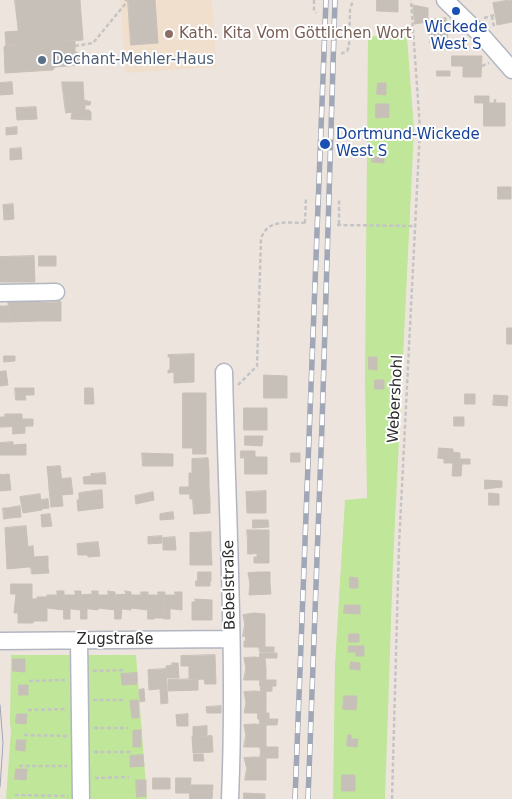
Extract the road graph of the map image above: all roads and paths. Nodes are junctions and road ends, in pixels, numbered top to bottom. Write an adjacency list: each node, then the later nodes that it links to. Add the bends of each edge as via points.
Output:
1 (126, 0): 9 (path, via 93,44)
2 (314, 0): 6 (path)
3 (352, 0): 10 (path, via 349,48)
4 (411, 0): 14 (path, Webershohl, via 420,129)
5 (444, 0): 11 (street)
6 (316, 13)
7 (479, 22): 8 (path, via 493,15)
8 (495, 30)
9 (75, 46)
10 (341, 54)
11 (512, 70)
12 (306, 197): 18 (path, via 306,223 273,224 263,232 257,366)
13 (339, 198): 14 (path, via 338,224)
14 (415, 226): 37 (path, Webershohl)
15 (56, 292): 16 (street)
16 (0, 293)
17 (224, 372): 18 (street, Bebelstraße)
18 (225, 397): 19 (street, Bebelstraße)
19 (231, 639): 20 (street, Zugstraße); 36 (street, Bebelstraße)
20 (79, 640): 21 (street, Zugstraße); 23 (street)
21 (0, 641)
22 (124, 670): 23 (path)
23 (80, 676): 24 (path); 26 (street)
24 (29, 681)
25 (124, 700): 26 (path)
26 (80, 705): 27 (path); 30 (street)
27 (28, 710)
28 (128, 728): 30 (path)
29 (24, 735): 30 (path)
30 (80, 752): 31 (path); 32 (path); 33 (path); 35 (street)
31 (131, 752)
32 (18, 766)
33 (129, 778)
34 (15, 795): 35 (path)
35 (81, 797)
36 (230, 799)
37 (392, 799)

